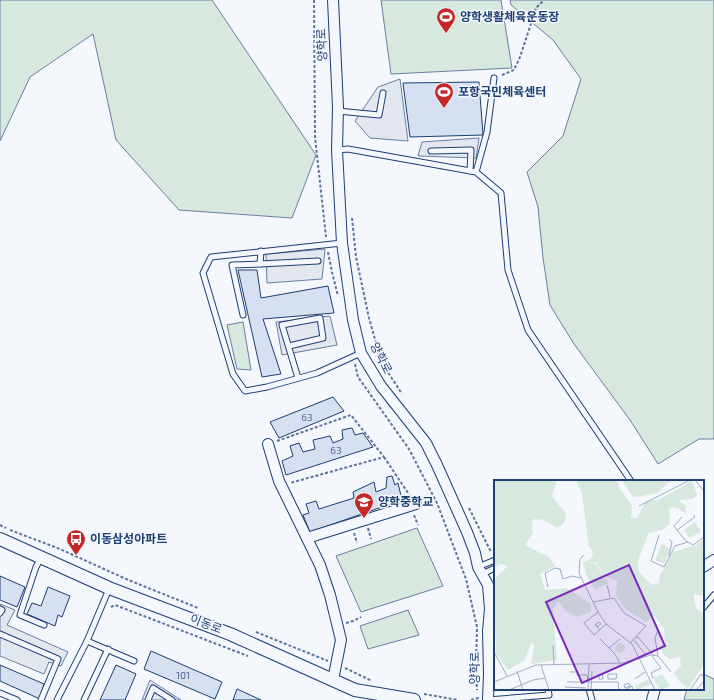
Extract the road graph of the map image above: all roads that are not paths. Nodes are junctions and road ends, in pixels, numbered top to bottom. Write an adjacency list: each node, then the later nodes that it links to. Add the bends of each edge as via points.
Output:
1 (333, 0): 4 (street, 양학로)
2 (494, 78): 8 (lane, via 487,132)
3 (383, 94): 4 (lane, via 379,115)
4 (338, 110): 5 (street, 양학로)
5 (337, 150): 7 (lane, via 348,149); 9 (street, 양학로)
6 (431, 151): 7 (lane, via 471,150)
7 (470, 170): 8 (lane)
8 (476, 172): 18 (lane, via 500,192 508,270 528,330)
9 (342, 243): 10 (lane); 15 (street, 양학로)
10 (261, 251): 12 (lane); 16 (lane, via 211,257 203,273 233,374 245,391)
11 (318, 262): 12 (lane)
12 (260, 264): 13 (lane, via 232,265)
13 (243, 315)
14 (289, 346): 14 (lane, via 323,338 320,318 282,325); 16 (lane)
15 (357, 355): 16 (lane, via 317,373); 27 (street, 양학로, via 426,443 467,532)
16 (298, 378)
17 (268, 444): 20 (street, via 281,485)
18 (630, 480)
19 (416, 504): 20 (street)
20 (307, 538): 38 (street, via 320,565 341,640)
21 (0, 539): 22 (street, 이동로)
22 (41, 557): 28 (street, 이동로); 33 (lane, via 20,615)
23 (714, 560): 25 (street)
24 (494, 561): 27 (lane)
25 (704, 566)
26 (494, 568): 27 (lane)
27 (480, 570): 50 (street, 양학로, via 488,585 490,609)
28 (109, 588): 35 (lane); 38 (street, 이동로, via 230,634)
29 (714, 595): 30 (lane)
30 (704, 607)
31 (0, 609): 32 (lane)
32 (0, 613)
33 (44, 625)
34 (0, 634): 44 (lane, via 58,659)
35 (87, 642): 36 (lane); 45 (lane)
36 (108, 649): 37 (lane); 46 (lane)
37 (134, 661)
38 (333, 680): 49 (street, 이동로, via 355,690)
39 (548, 690): 50 (lane, via 549,695)
40 (589, 690): 51 (lane)
41 (655, 690): 52 (street)
42 (0, 693): 43 (lane)
43 (17, 700)
44 (41, 700)
45 (57, 700)
46 (84, 700)
47 (148, 700): 48 (lane, via 153,688)
48 (172, 700)
49 (414, 700)
50 (488, 700)
51 (592, 700)
52 (652, 700)

